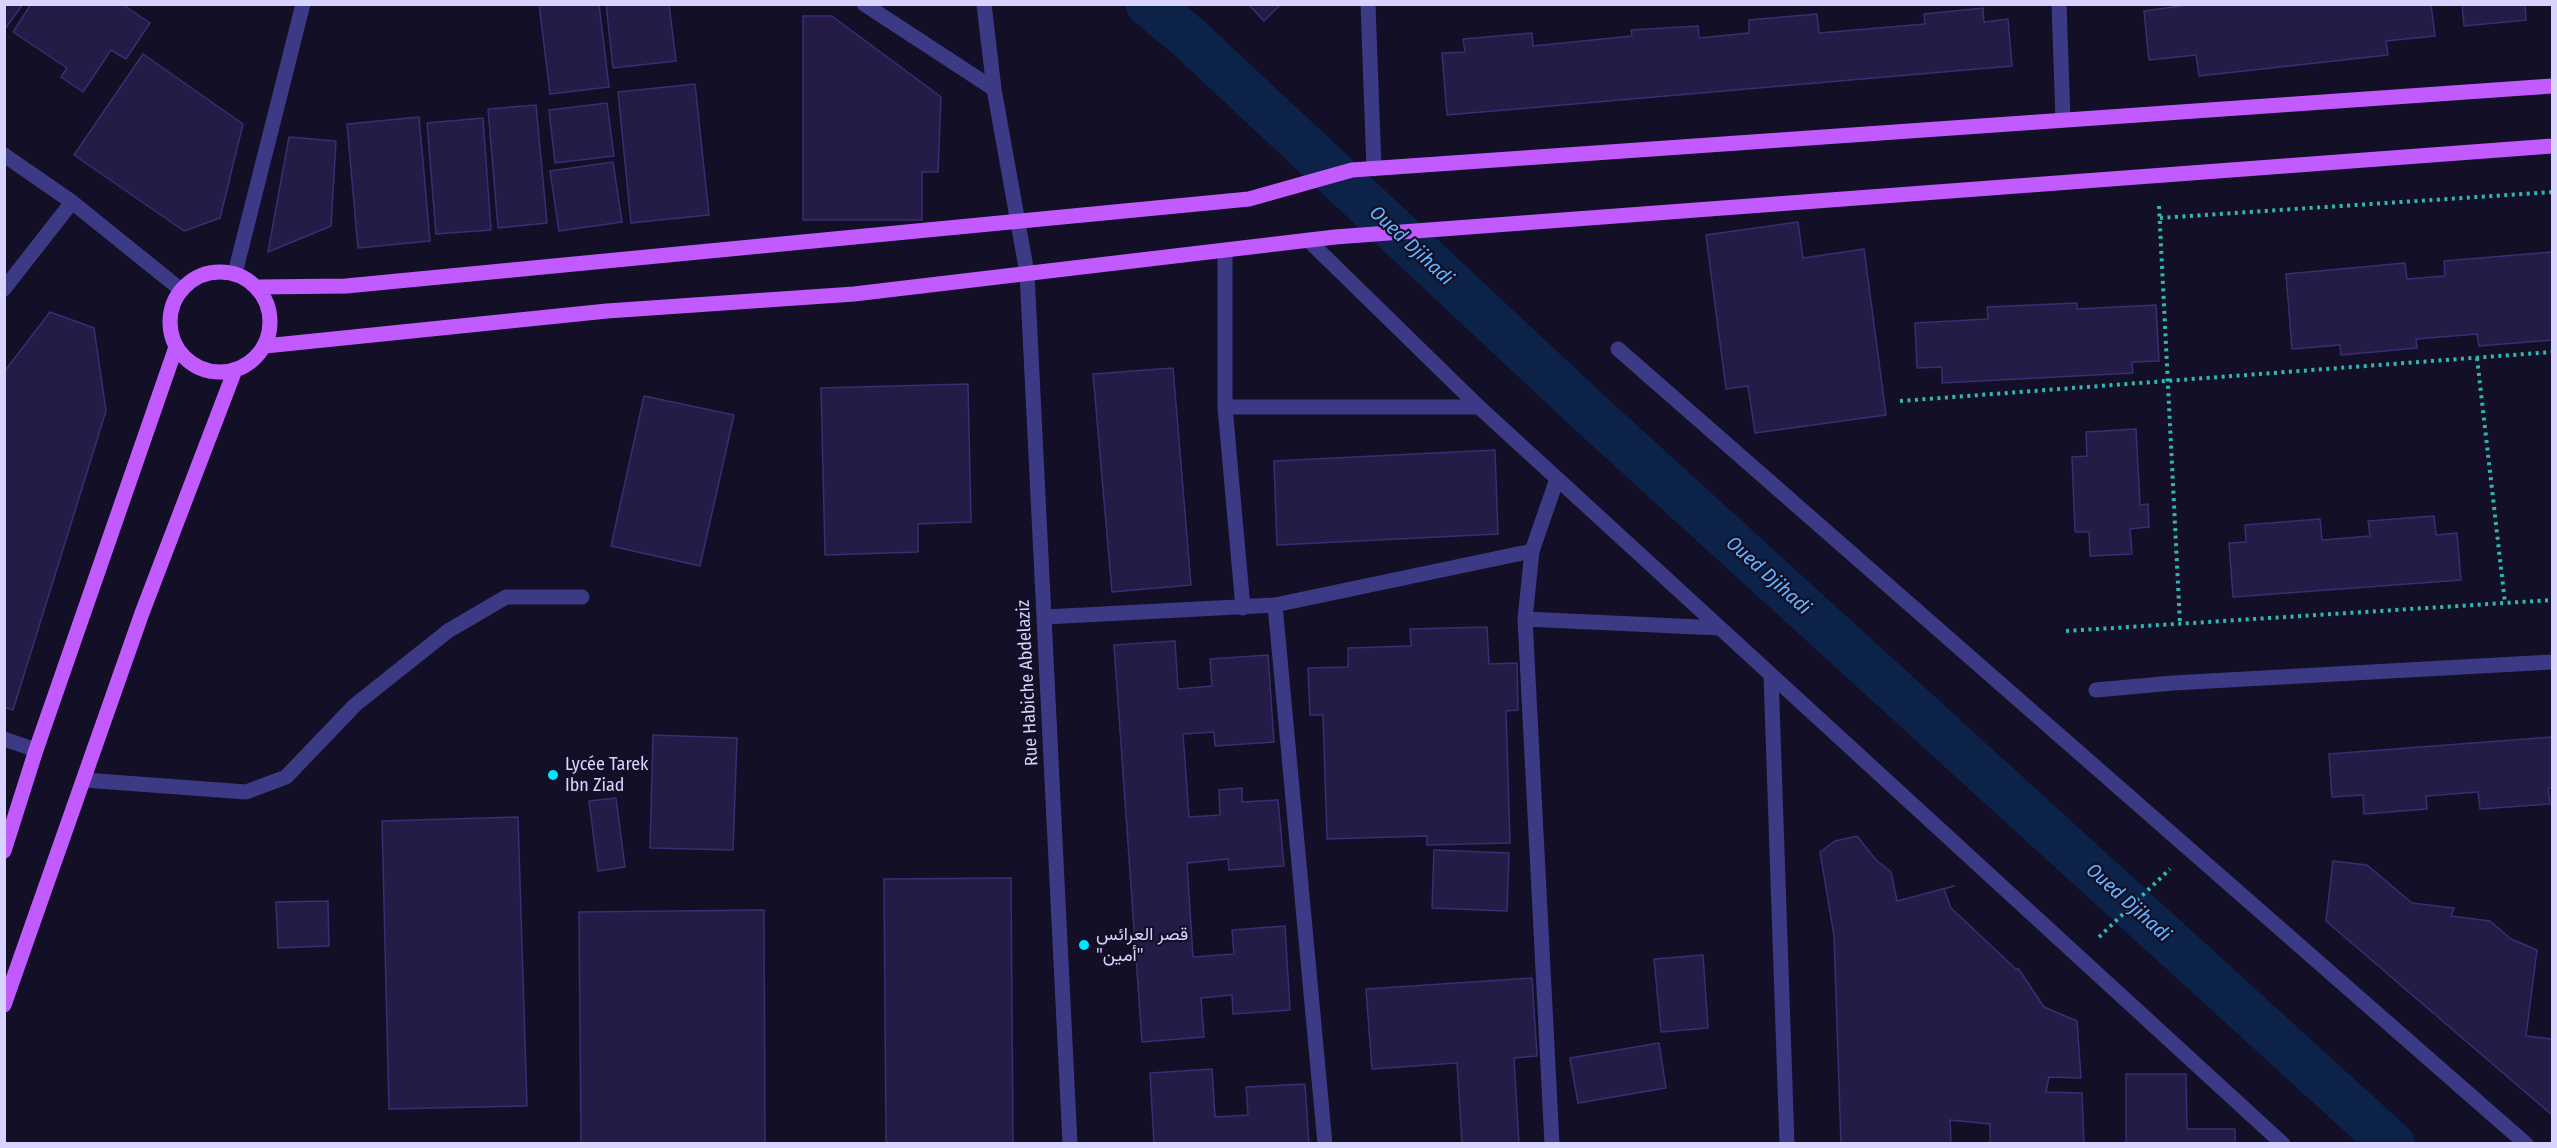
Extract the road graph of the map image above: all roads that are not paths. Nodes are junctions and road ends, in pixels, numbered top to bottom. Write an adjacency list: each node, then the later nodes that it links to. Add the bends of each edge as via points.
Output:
1 (303, 4): 16 (street)
2 (864, 4): 7 (street)
3 (984, 4): 7 (street, Rue Habiche Abdelaziz)
4 (1368, 4): 11 (street)
5 (2059, 4): 8 (street)
6 (2553, 86): 8 (main road)
7 (994, 89): 13 (street, Rue Habiche Abdelaziz)
8 (2063, 120): 11 (main road)
9 (2553, 146): 14 (main road)
10 (4, 155): 12 (street)
11 (1374, 169): 13 (main road, via 1352,170 1249,200)
12 (72, 202): 19 (street); 20 (street)
13 (1017, 221): 17 (street, Rue Habiche Abdelaziz); 18 (main road, via 346,286)
14 (1308, 240): 15 (main road); 26 (street)
15 (1225, 250): 17 (main road); 25 (street)
16 (235, 273): 18 (main road); 20 (main road, via 215,271 196,277)
17 (1027, 273): 21 (main road, via 854,294 607,311); 32 (street, Rue Habiche Abdelaziz)
18 (258, 287): 21 (main road, via 268,306 271,326)
19 (4, 289)
20 (180, 289): 22 (main road, via 170,318)
21 (265, 346): 24 (main road, via 252,361)
22 (176, 347): 24 (main road, via 184,358 208,371); 39 (main road)
23 (1618, 349): 48 (street)
24 (235, 370): 40 (main road)
25 (1225, 406): 26 (street); 31 (street)
26 (1479, 407): 27 (street)
27 (1557, 479): 28 (street); 34 (street)
28 (1532, 550): 30 (street); 33 (street)
29 (582, 597): 40 (street, via 506,597 448,631 356,705 286,777 246,792)
30 (1275, 605): 31 (street); 44 (street)
31 (1243, 608): 32 (street)
32 (1045, 617): 43 (street, Rue Habiche Abdelaziz)
33 (1525, 619): 34 (street); 45 (street)
34 (1720, 628): 36 (street)
35 (2553, 662): 37 (street)
36 (1771, 675): 46 (street); 47 (street)
37 (2096, 690)
38 (4, 739): 39 (street)
39 (36, 750): 41 (main road)
40 (84, 780): 42 (main road)
41 (4, 851)
42 (4, 1005)
43 (1070, 1143)
44 (1325, 1143)
45 (1552, 1143)
46 (1787, 1143)
47 (2283, 1143)
48 (2526, 1143)

